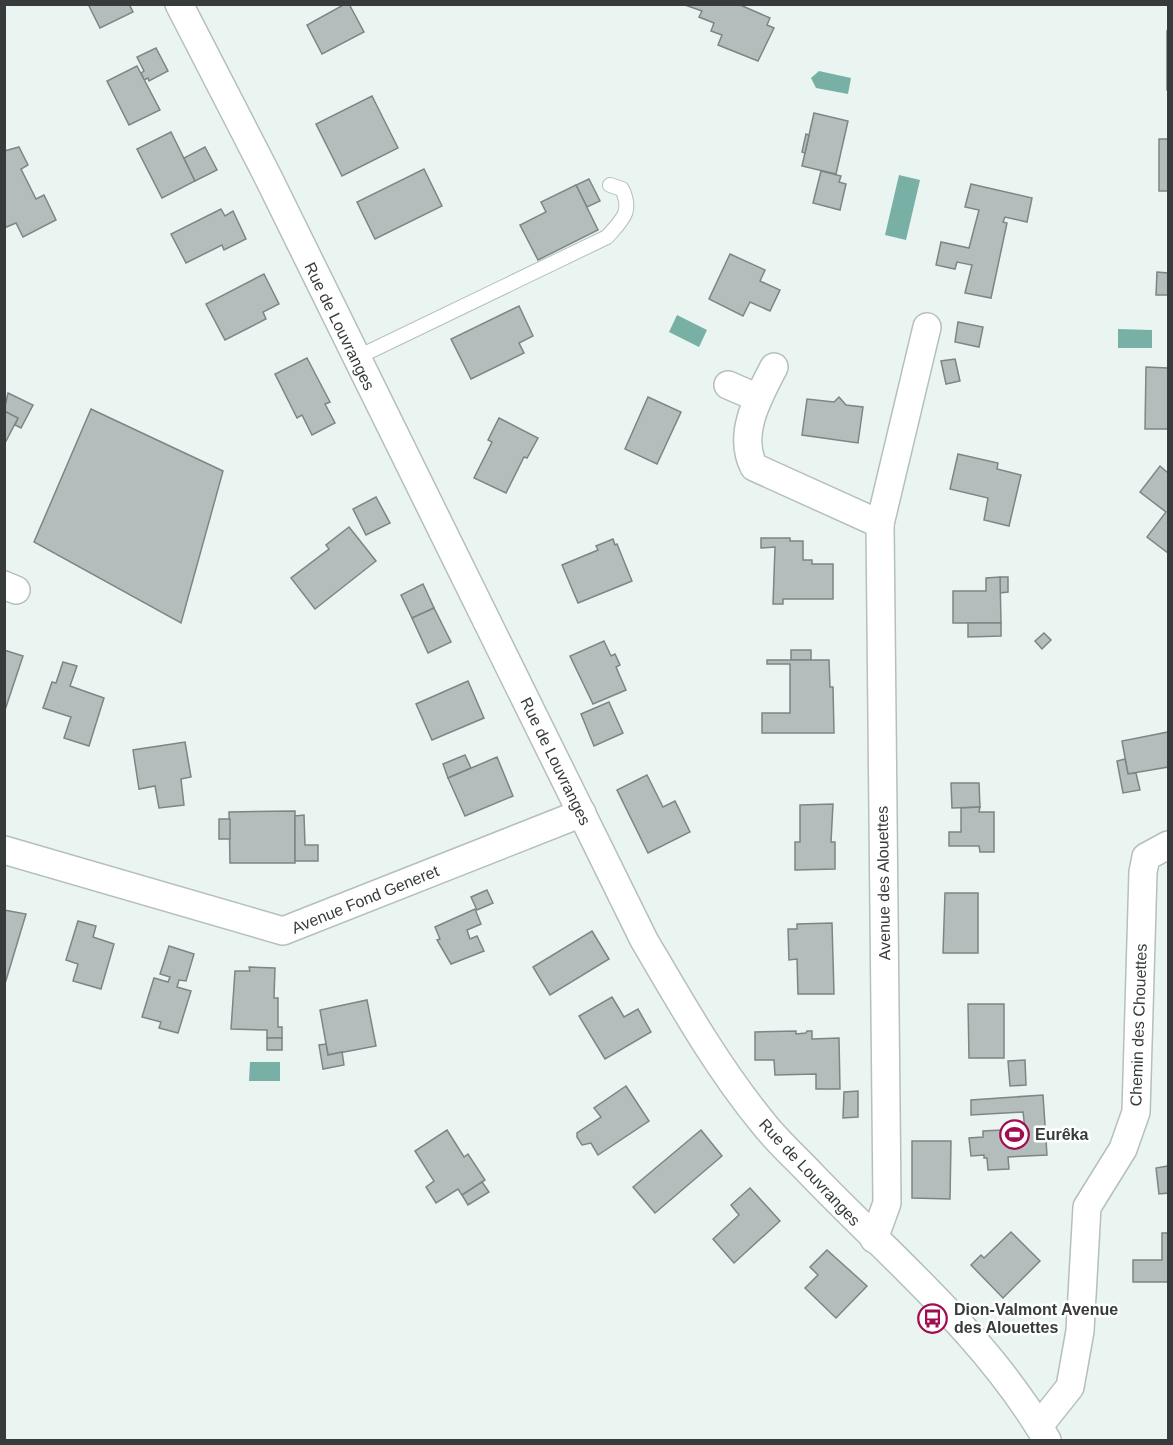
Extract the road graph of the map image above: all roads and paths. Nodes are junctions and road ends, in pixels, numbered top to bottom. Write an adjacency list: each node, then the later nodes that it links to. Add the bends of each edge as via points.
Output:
1 (179, 4): 4 (street, Rue de Louvranges)
2 (609, 185): 4 (lane, via 622,189 628,201 627,212 607,237)
3 (927, 327): 8 (street, Avenue des Alouettes)
4 (356, 358): 9 (street, Rue de Louvranges)
5 (774, 367): 7 (street)
6 (728, 385): 7 (street)
7 (758, 398): 8 (street, via 746,436 754,467)
8 (880, 524): 12 (street, Avenue des Alouettes, via 886,1203)
9 (582, 813): 11 (street, Avenue Fond Generet, via 284,931); 12 (street, Rue de Louvranges, via 644,940 700,1037 763,1124)
10 (1168, 845): 13 (street, Chemin des Chouettes, via 1146,857 1143,872 1134,1119 1123,1149 1086,1207 1080,1331 1070,1388)
11 (4, 850)
12 (874, 1239): 13 (street, Rue de Louvranges, via 975,1338)
13 (1043, 1433)

